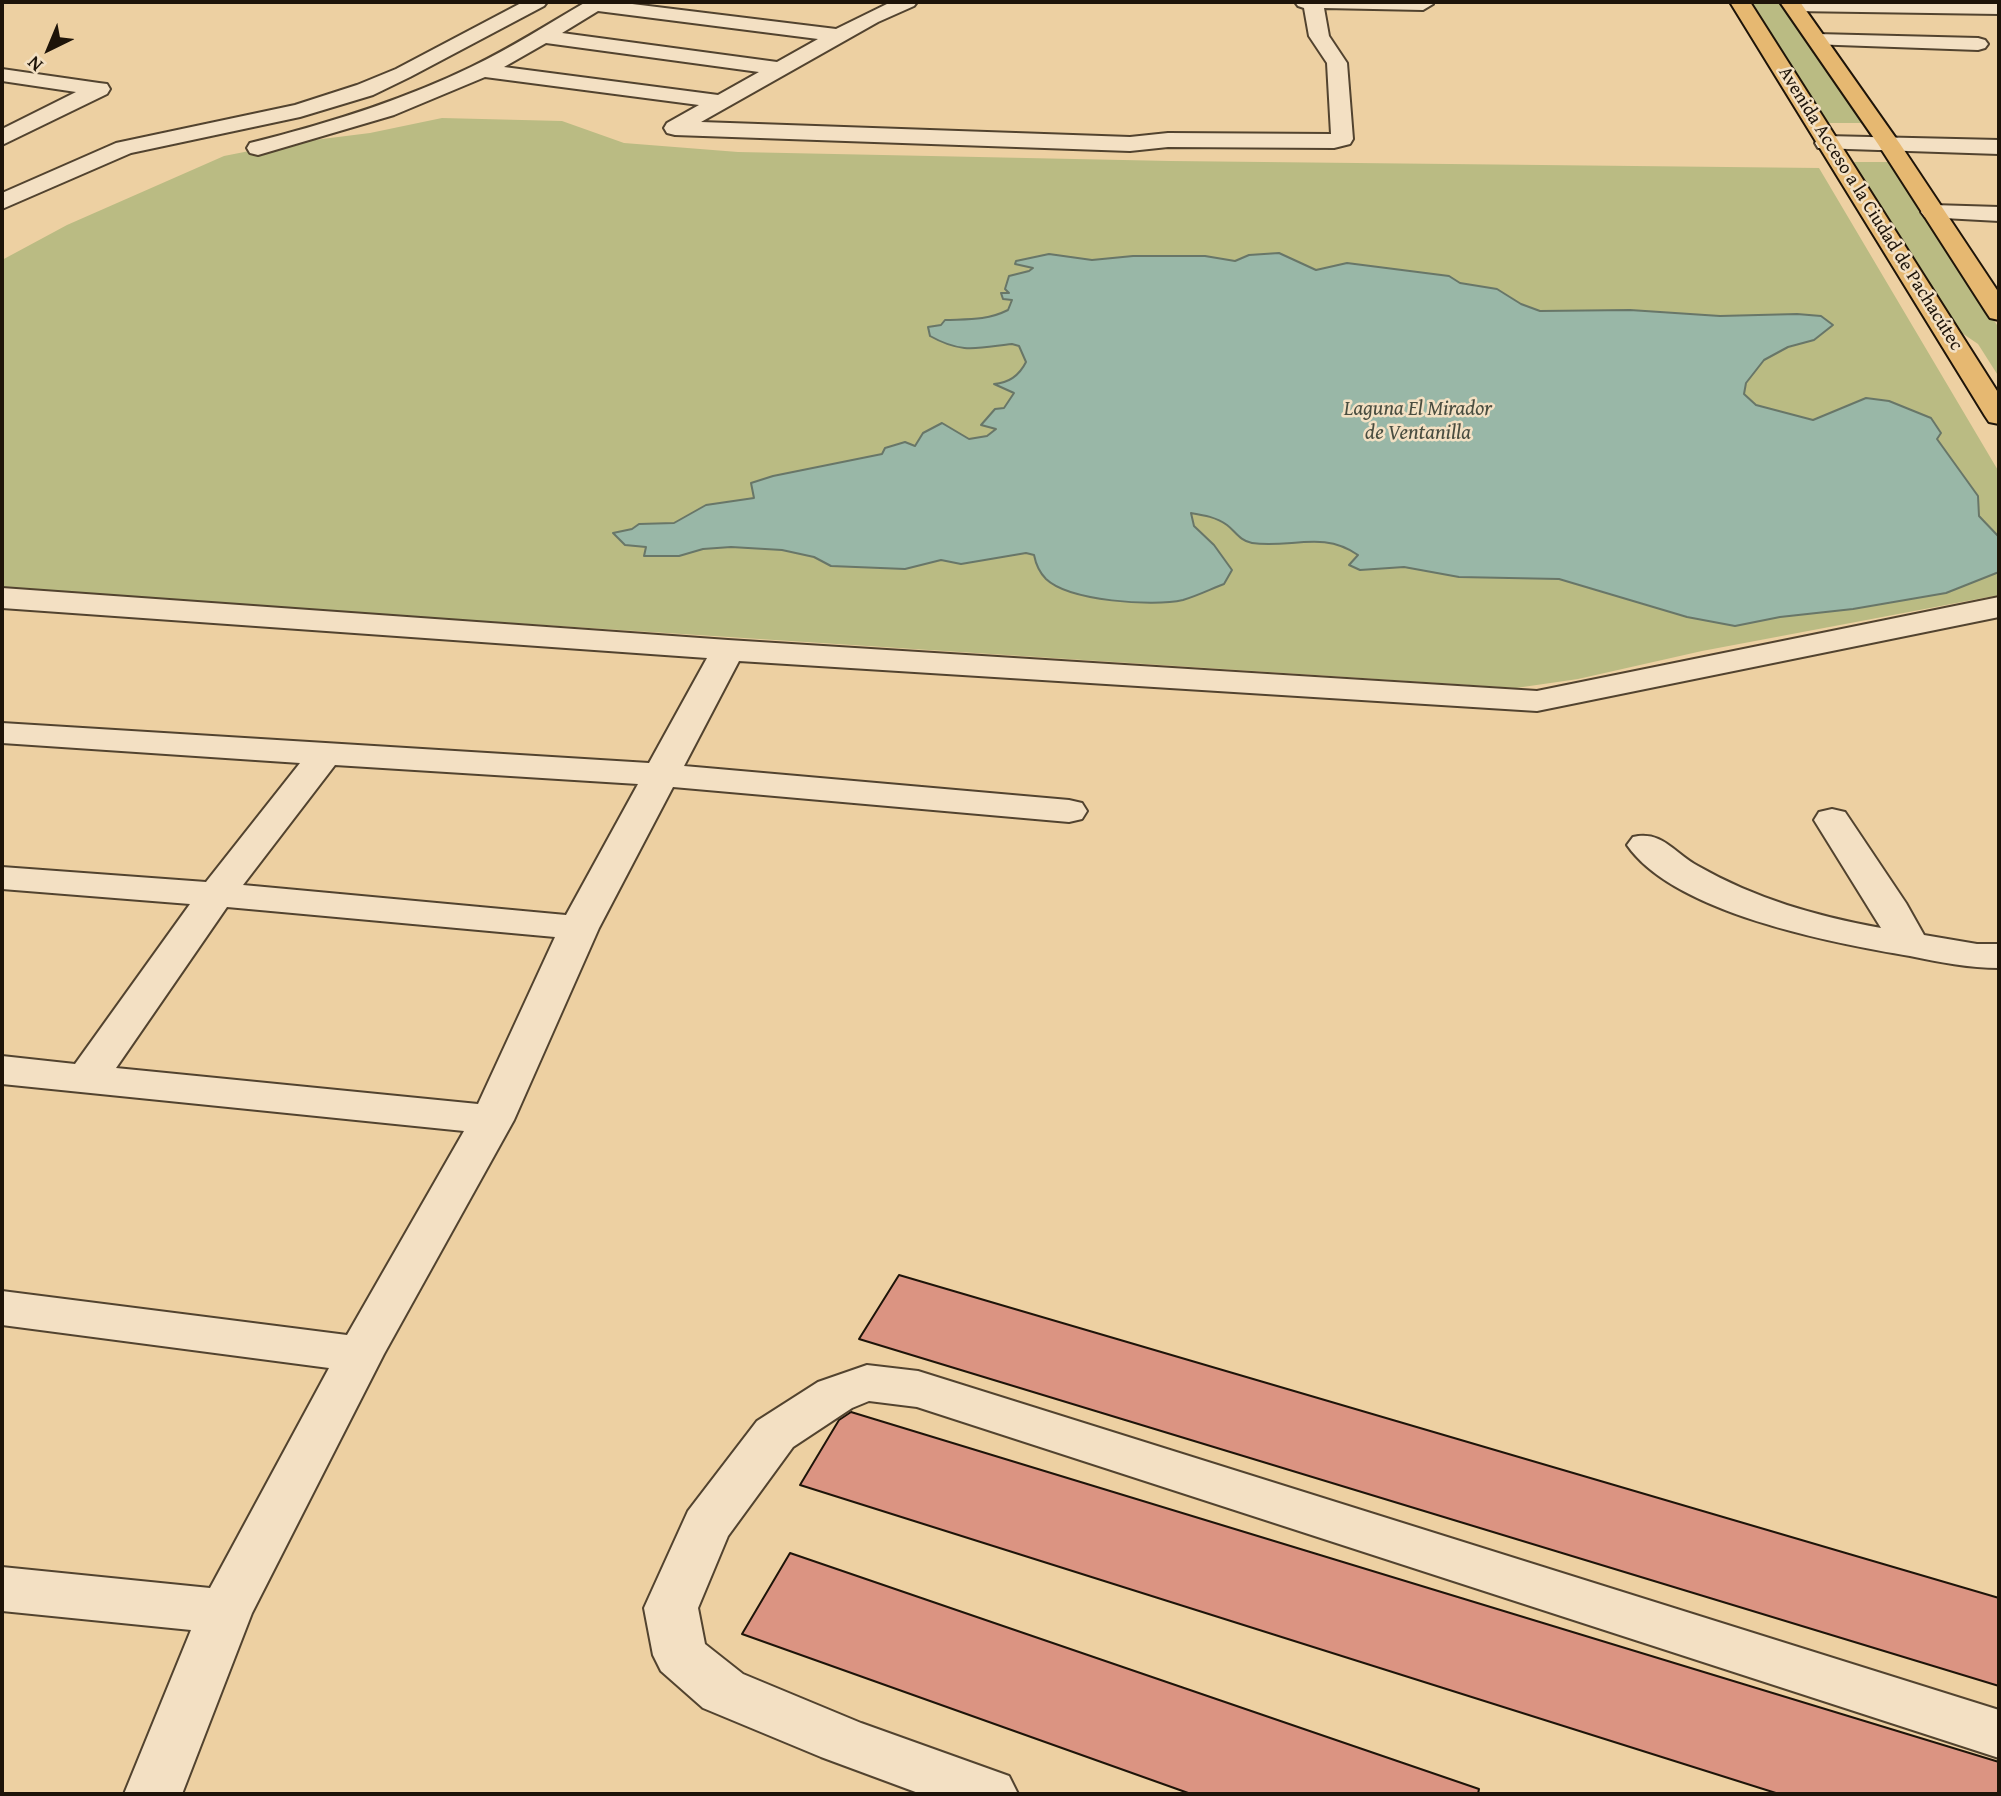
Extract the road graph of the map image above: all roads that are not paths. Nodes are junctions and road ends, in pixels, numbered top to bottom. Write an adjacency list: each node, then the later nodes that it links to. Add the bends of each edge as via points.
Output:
1 (537, 2): 28 (street, via 365,90 300,110 124,148)
2 (856, 2): 8 (street)
3 (1306, 2): 4 (street)
4 (1313, 2): 9 (street); 20 (street, via 1319,36 1337,63 1342,139 1334,141 1130,144 675,128)
5 (597, 3): 12 (street); 13 (street)
6 (1735, 3): 24 (main road, Avenida Acceso a la Ciudad de Pachacútec)
7 (1791, 3): 10 (street); 14 (main road, Avenida Acceso a la Ciudad de Pachacútec)
8 (901, 4): 13 (street)
9 (1423, 4)
10 (1946, 7): 11 (street); 15 (street)
11 (1999, 8)
12 (540, 36): 17 (street); 18 (street)
13 (840, 36): 18 (street)
14 (1817, 40): 15 (street); 25 (main road, Avenida Acceso a la Ciudad de Pachacútec)
15 (1978, 44): 16 (street)
16 (1992, 60)
17 (481, 69): 20 (street); 27 (street, via 409,102)
18 (780, 69): 20 (street)
19 (2, 75): 22 (street, via 99,89)
20 (722, 102)
21 (2, 122): 22 (street)
22 (26, 125): 23 (street)
23 (2, 138)
24 (1826, 143): 25 (street); 32 (main road, Avenida Acceso a la Ciudad de Pachacútec)
25 (1889, 144): 26 (street); 29 (main road, Avenida Acceso a la Ciudad de Pachacútec)
26 (1999, 147)
27 (258, 148)
28 (2, 202)
29 (1933, 212): 30 (street); 31 (main road, Avenida Acceso a la Ciudad de Pachacútec)
30 (1999, 214)
31 (1999, 312)
32 (1991, 388): 33 (main road, Avenida Acceso a la Ciudad de Pachacútec)
33 (1999, 416)
34 (2, 598): 36 (street)
35 (1999, 607): 36 (street, via 1537,701)
36 (728, 650): 39 (street)
37 (2, 733): 38 (street)
38 (326, 752): 39 (street); 44 (street)
39 (662, 775): 40 (street); 45 (street)
40 (1069, 811)
41 (1832, 820): 46 (street)
42 (1646, 845): 46 (street, via 1670,867 1712,892 1803,923)
43 (2, 878): 44 (street)
44 (216, 894): 45 (street); 49 (street)
45 (579, 928): 50 (street)
46 (1909, 944): 47 (street)
47 (1999, 956)
48 (2, 1070): 49 (street)
49 (87, 1078): 50 (street)
50 (492, 1120): 52 (street)
51 (2, 1308): 52 (street)
52 (360, 1354): 54 (street)
53 (2, 1589): 54 (street)
54 (225, 1612): 56 (street)
55 (1999, 1734): 57 (street, via 918,1389 867,1383 835,1395 775,1434 706,1526 671,1608 680,1655 723,1692)
56 (153, 1794)
57 (989, 1794)

